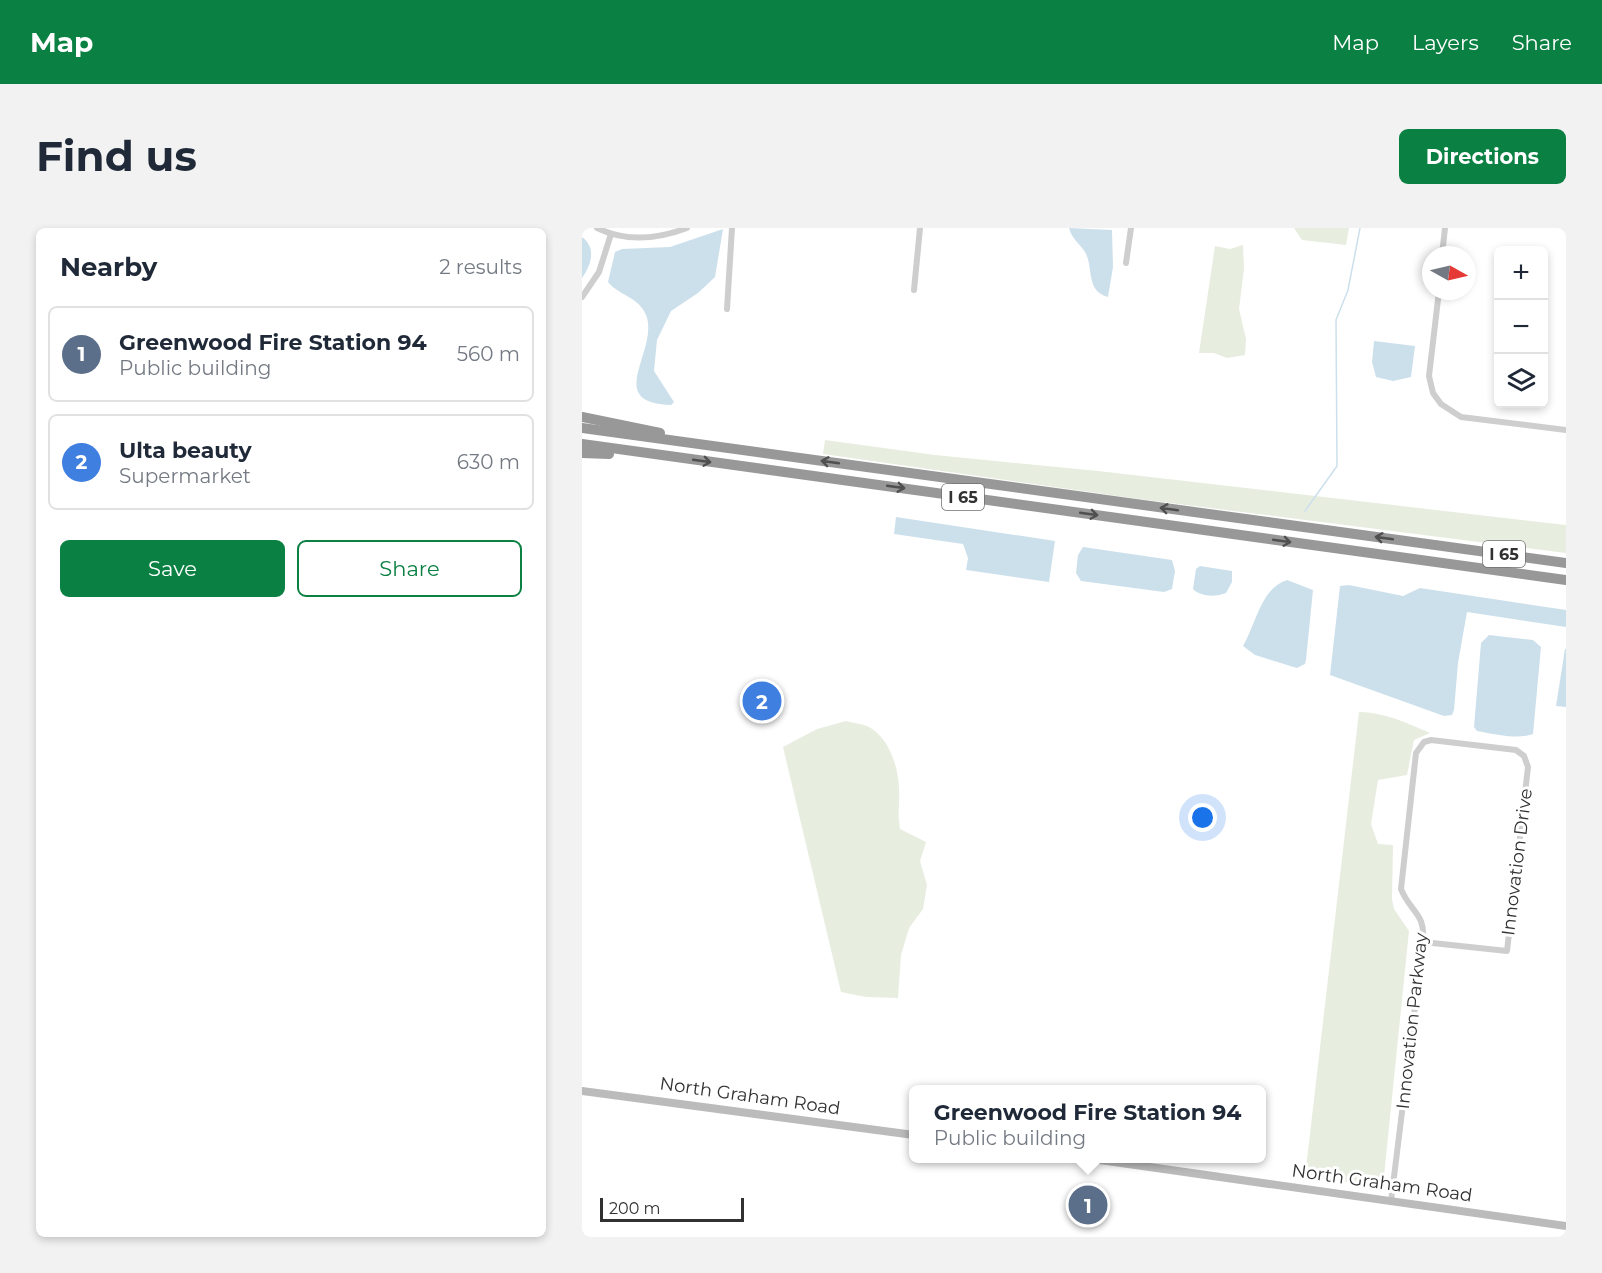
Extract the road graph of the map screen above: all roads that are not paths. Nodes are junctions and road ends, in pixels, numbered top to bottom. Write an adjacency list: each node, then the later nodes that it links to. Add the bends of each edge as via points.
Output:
1 (597, 228): 7 (street)
2 (687, 228): 7 (street, via 648,237)
3 (732, 228): 13 (street)
4 (920, 228): 10 (street)
5 (1131, 228): 9 (street)
6 (1445, 228): 8 (street)
7 (610, 234): 11 (street, via 599,272)
8 (1443, 246)
9 (1126, 263)
10 (914, 290)
11 (582, 297)
12 (1437, 300): 16 (street, via 1429,376 1433,393 1441,404 1461,417)
13 (727, 309)
14 (582, 417): 18 (highway)
15 (582, 428): 18 (highway, I 65)
16 (1566, 430)
17 (582, 444): 20 (highway, I 65)
18 (704, 444): 21 (highway, I 65, one-way to 18)
19 (582, 453): 20 (highway)
20 (680, 458): 24 (highway, I 65, one-way to 24)
21 (1442, 546): 22 (highway); 23 (highway, I 65)
22 (1566, 557)
23 (1566, 563)
24 (1566, 582)
25 (1526, 760): 26 (street, Innovation Drive, via 1507,951); 26 (street, Innovation Parkway, via 1512,748 1431,740 1419,747 1401,882 1403,896 1423,921)
26 (1423, 942): 30 (street, Innovation Parkway)
27 (582, 1091): 28 (street, North Graham Road)
28 (909, 1134)
29 (1121, 1163): 30 (street, North Graham Road)
30 (1391, 1201): 31 (street, North Graham Road)
31 (1566, 1226)

